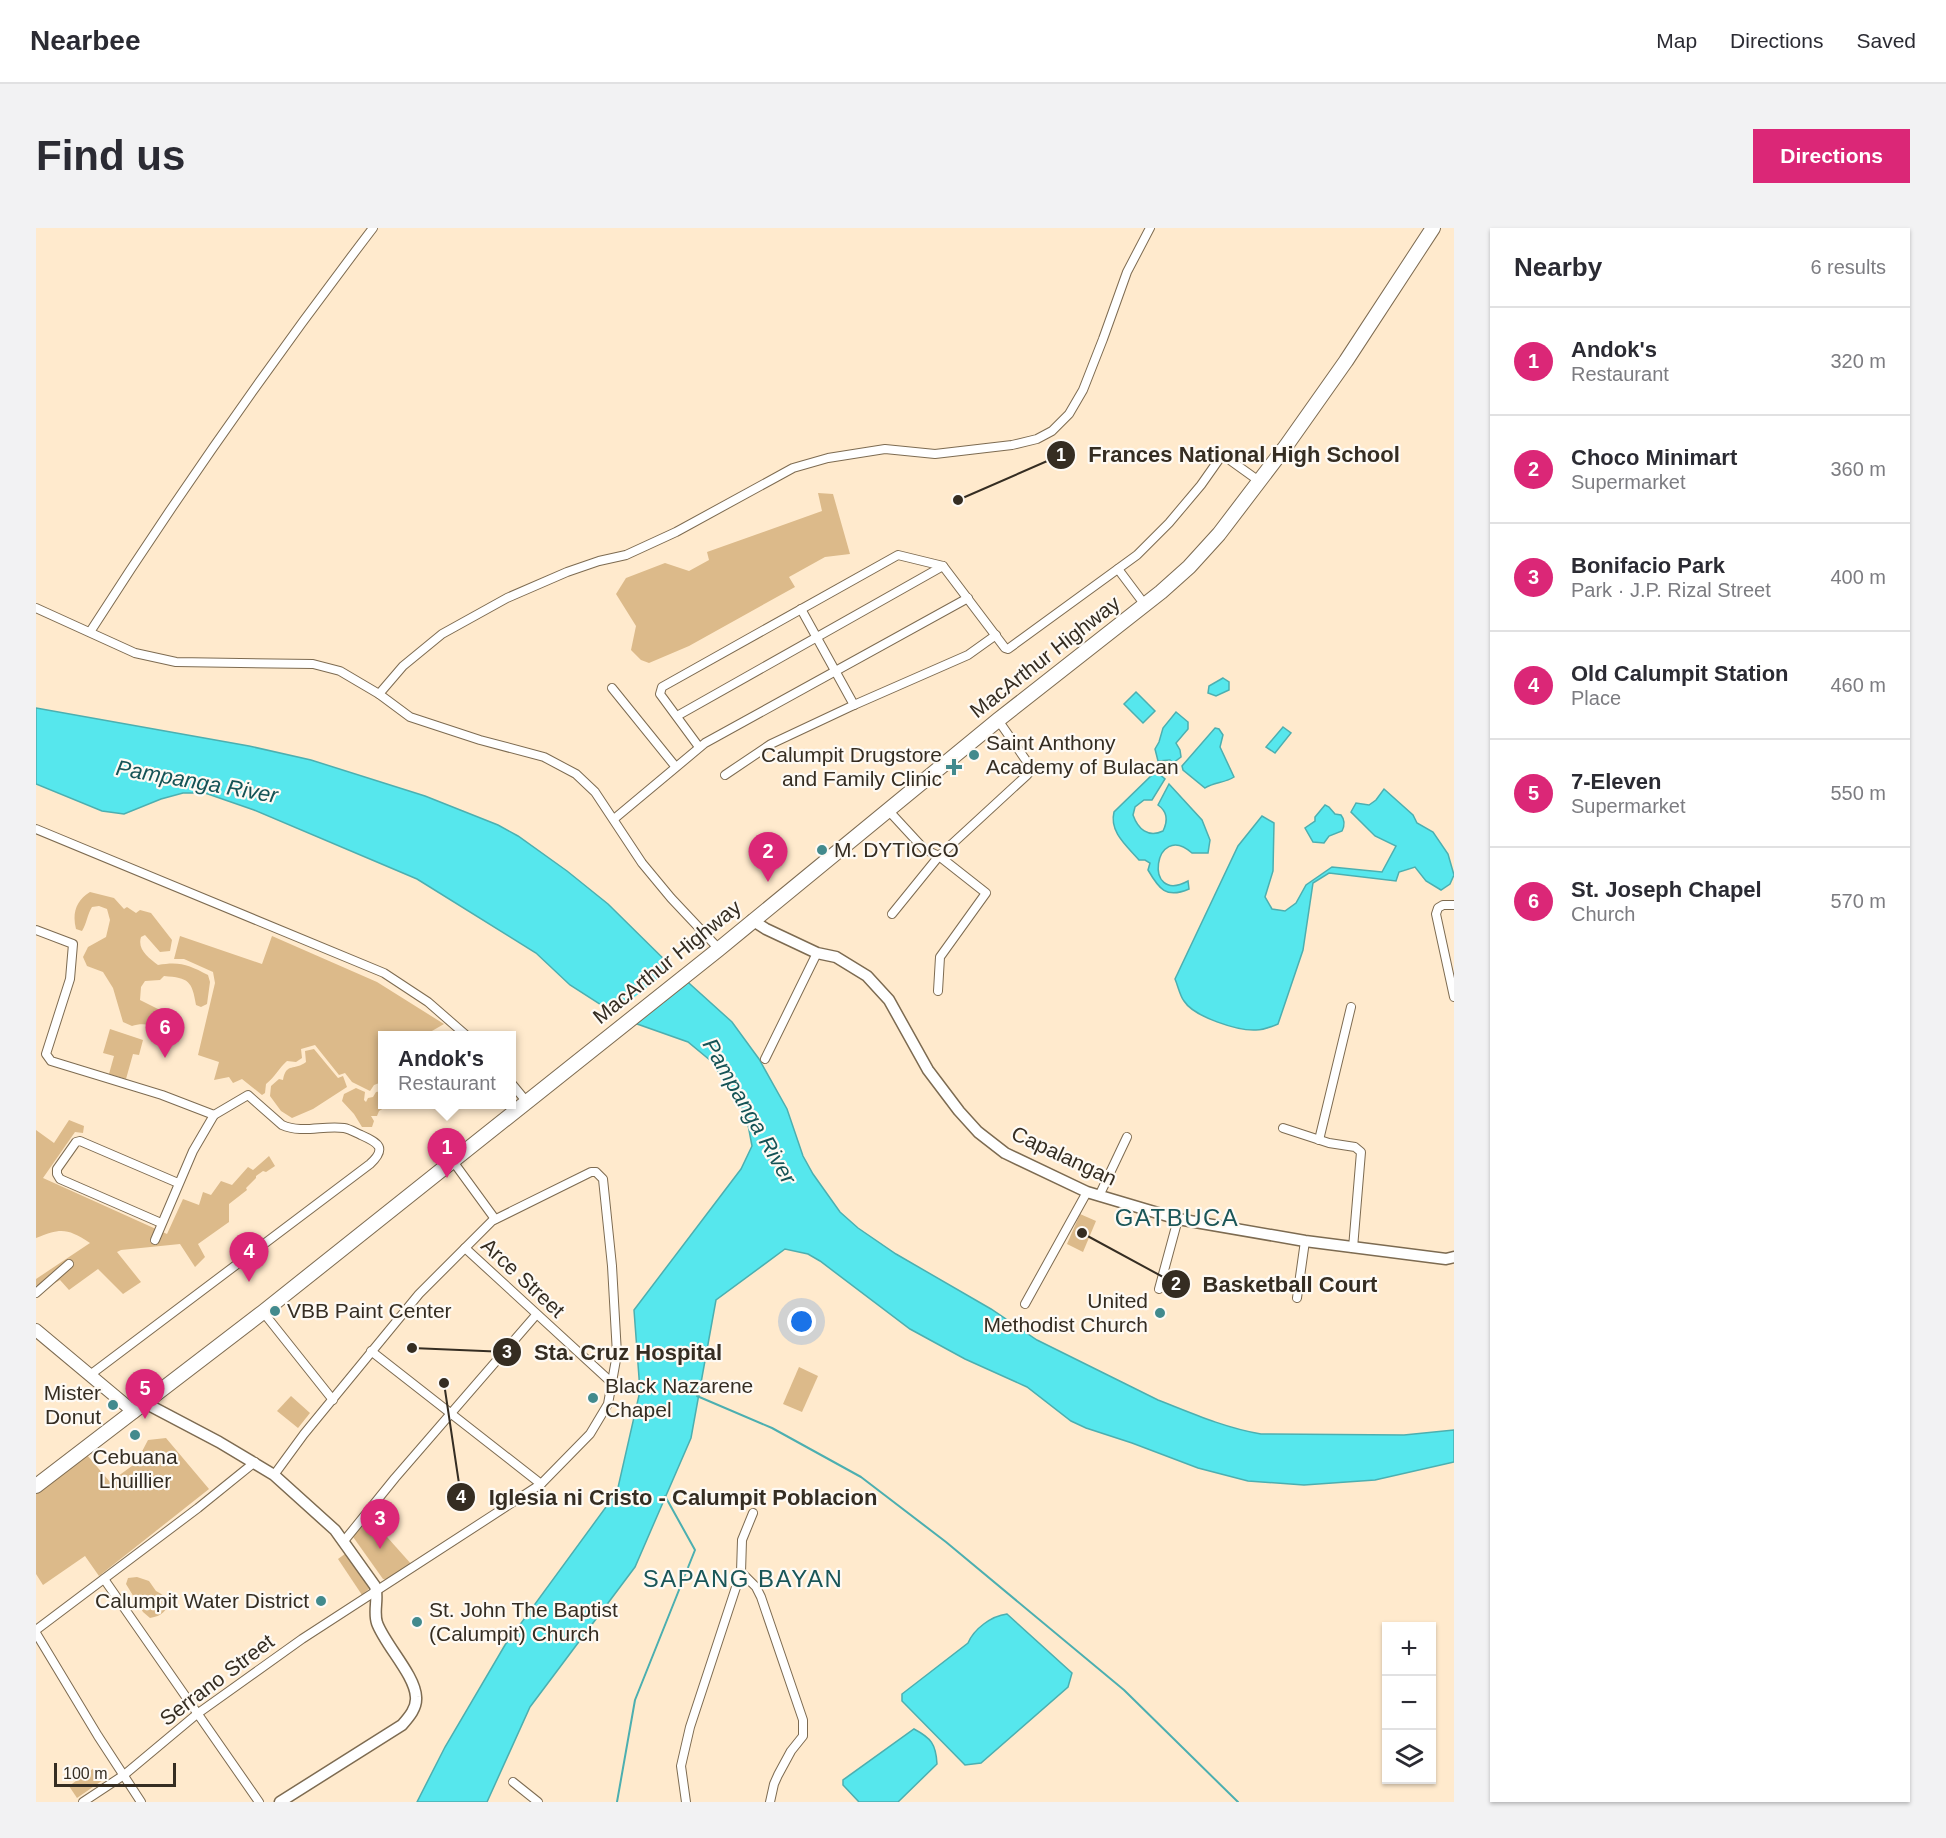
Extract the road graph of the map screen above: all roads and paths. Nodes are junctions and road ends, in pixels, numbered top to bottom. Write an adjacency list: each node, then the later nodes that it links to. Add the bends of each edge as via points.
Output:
1 (373, 228): 11 (street, via 319,297 155,530)
2 (1150, 228): 16 (street, via 1126,272 1083,390 1069,414 1052,431 1012,446 935,454 885,449 793,468 666,537 507,597 442,634 403,666)
3 (1433, 228): 4 (highway, MacArthur Highway, via 1346,361)
4 (1259, 481): 6 (street, via 1227,458 1220,458 1169,523); 8 (highway, MacArthur Highway, via 1197,558)
5 (943, 566): 7 (street); 10 (street, via 898,555); 13 (street)
6 (1118, 569): 8 (street); 12 (street, via 1008,649)
7 (968, 598): 12 (street); 14 (street)
8 (1145, 605): 19 (highway, MacArthur Highway)
9 (36, 608): 11 (street)
10 (801, 609): 13 (street); 18 (street, via 662,687 660,694)
11 (90, 632): 16 (street, via 135,652 176,662 313,664 340,671)
12 (996, 635): 17 (street, via 968,655)
13 (818, 637): 14 (street); 18 (street)
14 (836, 670): 17 (street); 20 (street)
15 (612, 688): 21 (street)
16 (379, 694): 24 (street, via 411,717 544,758 576,774 596,792)
17 (854, 705): 22 (street, via 771,744)
18 (677, 716): 20 (street)
19 (998, 720): 23 (highway, MacArthur Highway); 26 (street, via 1032,769)
20 (699, 747): 21 (street)
21 (675, 766): 24 (street)
22 (725, 775)
23 (888, 810): 26 (street, via 924,849); 29 (highway, MacArthur Highway)
24 (614, 819): 31 (street, via 653,877)
25 (36, 829): 36 (street, via 384,973)
26 (939, 856): 28 (street); 33 (street, via 986,892 943,951)
27 (1454, 905): 34 (street, via 1443,905 1436,914)
28 (892, 915)
29 (752, 920): 31 (highway, MacArthur Highway); 32 (street, Capalangan)
30 (36, 930): 42 (street, via 73,944 70,979 46,1054 51,1061)
31 (719, 949): 39 (highway, MacArthur Highway)
32 (817, 953): 37 (street); 48 (street, Capalangan, via 836,957 867,976 889,1000 928,1070 978,1132 1005,1153)
33 (938, 991)
34 (1454, 997)
35 (1351, 1007): 45 (street)
36 (462, 1031)
37 (765, 1059)
38 (516, 1087): 39 (street)
39 (529, 1098): 40 (highway, MacArthur Highway)
40 (516, 1108)
41 (515, 1109): 46 (highway, MacArthur Highway)
42 (214, 1115): 47 (street); 67 (street, via 248,1095 288,1128 346,1129 375,1142 380,1151 361,1172)
43 (1283, 1128): 45 (street)
44 (1127, 1137): 49 (street)
45 (1319, 1140): 56 (street, via 1355,1147 1361,1152)
46 (452, 1160): 50 (street); 63 (highway, MacArthur Highway)
47 (178, 1183): 52 (street); 52 (street, via 80,1141 57,1169 60,1179)
48 (1088, 1192): 49 (street, Capalangan); 62 (street)
49 (1099, 1196): 51 (street, Capalangan)
50 (495, 1219): 55 (street); 68 (street, Serrano Street, via 591,1172 603,1179 617,1354)
51 (1178, 1219): 54 (street, Capalangan); 59 (street)
52 (161, 1223): 53 (street)
53 (155, 1240)
54 (1305, 1241): 56 (street, Capalangan); 61 (street)
55 (465, 1248): 64 (street, Arce Street); 66 (street, via 419,1294)
56 (1353, 1248): 57 (street, Capalangan)
57 (1454, 1257)
58 (69, 1264): 60 (street)
59 (1159, 1289)
60 (36, 1293)
61 (1297, 1298)
62 (1025, 1304)
63 (263, 1312): 69 (street); 70 (highway, MacArthur Highway)
64 (536, 1315): 68 (street, Arce Street); 71 (street)
65 (36, 1330): 67 (main road)
66 (371, 1352): 69 (street); 71 (street)
67 (90, 1375): 70 (main road)
68 (611, 1382): 74 (street, Serrano Street, via 608,1404 590,1434)
69 (333, 1400): 73 (street)
70 (139, 1408): 72 (street); 75 (highway, MacArthur Highway)
71 (452, 1414): 74 (street); 77 (street)
72 (255, 1462): 73 (street); 79 (street)
73 (274, 1475): 77 (street)
74 (541, 1484): 80 (street, Serrano Street)
75 (36, 1486)
76 (753, 1513): 78 (street, via 742,1540)
77 (344, 1541): 80 (street)
78 (741, 1572): 90 (street, via 690,1727 681,1766); 91 (street, via 761,1597 803,1720 803,1736 778,1775)
79 (104, 1579): 81 (street); 82 (street)
80 (377, 1592): 82 (street, Serrano Street); 88 (street, via 376,1620 413,1685 417,1698 413,1712 402,1725)
81 (36, 1631): 83 (street)
82 (197, 1714): 83 (street, Serrano Street); 87 (street)
83 (124, 1775): 85 (street, Serrano Street); 86 (street)
84 (513, 1782): 89 (street)
85 (83, 1802)
86 (141, 1802)
87 (259, 1802)
88 (280, 1802)
89 (538, 1802)
90 (686, 1802)
91 (770, 1802)

